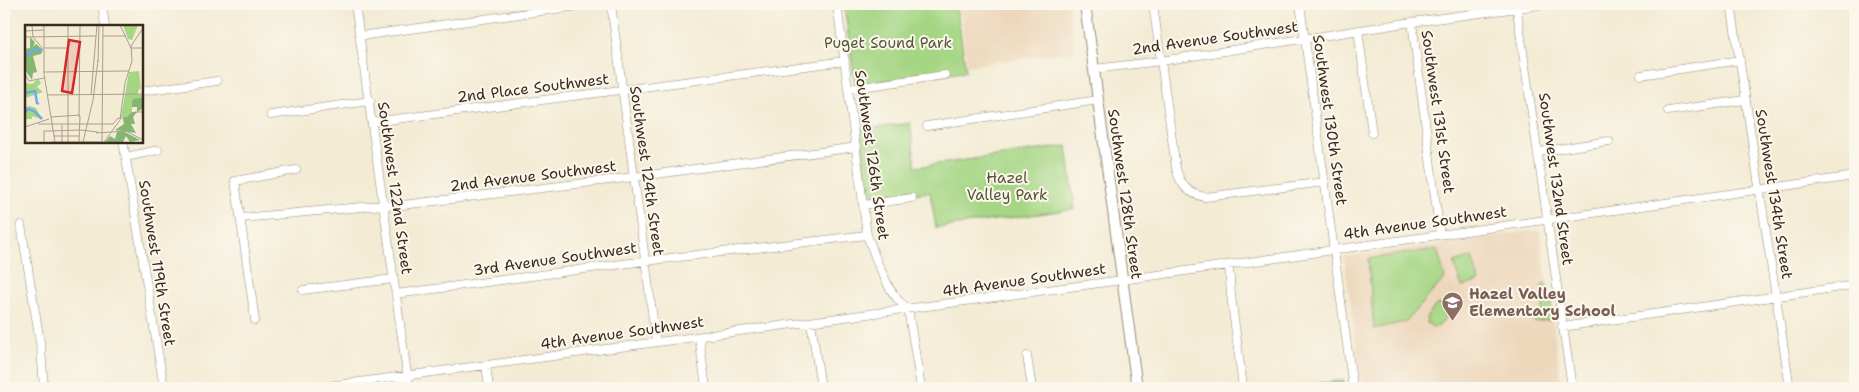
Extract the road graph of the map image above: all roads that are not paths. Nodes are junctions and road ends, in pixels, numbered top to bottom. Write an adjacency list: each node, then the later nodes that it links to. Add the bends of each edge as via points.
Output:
1 (102, 4): 13 (street)
2 (355, 4): 15 (street, Southwest 122nd Street)
3 (592, 4): 15 (street)
4 (611, 4): 25 (street, Southwest 124th Street)
5 (837, 4): 18 (street, Southwest 126th Street)
6 (1085, 4): 20 (main road, Southwest 128th Street)
7 (1153, 4): 19 (street)
8 (1300, 4): 16 (street, Southwest 130th Street)
9 (1548, 4): 11 (street, 2nd Avenue Southwest)
10 (1731, 4): 17 (street, Southwest 134th Street)
11 (1517, 6): 12 (street, 2nd Avenue Southwest); 39 (street, Southwest 132nd Street)
12 (1412, 22): 14 (street, 2nd Avenue Southwest); 53 (street, Southwest 131st Street)
13 (106, 25)
14 (1358, 30): 16 (street, 2nd Avenue Southwest); 34 (street)
15 (360, 36): 29 (street, Southwest 122nd Street)
16 (1305, 38): 19 (street, 2nd Avenue Southwest); 44 (street, Southwest 130th Street)
17 (1740, 60): 22 (street); 28 (street, Southwest 134th Street)
18 (845, 61): 24 (street, Southwest 126th Street); 25 (street, 2nd Place Southwest)
19 (1161, 61): 20 (street, 2nd Avenue Southwest); 44 (street, via 1176,168 1181,184 1191,193 1205,197)
20 (1094, 69): 27 (main road, Southwest 128th Street)
21 (945, 75): 24 (street)
22 (1641, 75)
23 (217, 81): 26 (street)
24 (848, 89): 37 (street, Southwest 126th Street)
25 (623, 90): 32 (street, 2nd Place Southwest); 43 (street, Southwest 124th Street)
26 (142, 91)
27 (1098, 100): 33 (street); 58 (main road, Southwest 128th Street)
28 (1745, 100): 30 (street); 45 (street, Southwest 134th Street)
29 (370, 101): 31 (street); 32 (street, Southwest 122nd Street)
30 (1668, 111)
31 (271, 115)
32 (373, 122): 47 (street, Southwest 122nd Street)
33 (927, 126)
34 (1372, 133)
35 (1608, 141): 39 (street)
36 (123, 142): 40 (street, Southwest 119th Street)
37 (857, 146): 43 (street, 2nd Avenue Southwest); 48 (street, Southwest 126th Street)
38 (158, 150): 40 (street)
39 (1539, 152): 50 (street, Southwest 132nd Street)
40 (126, 157): 73 (street, Southwest 119th Street)
41 (296, 170): 49 (street, via 235,181)
42 (1855, 176): 45 (street, 4th Avenue Southwest)
43 (634, 177): 47 (street, 2nd Avenue Southwest); 55 (street, Southwest 124th Street)
44 (1325, 182): 54 (street, Southwest 130th Street)
45 (1759, 190): 50 (street, 4th Avenue Southwest); 62 (street, Southwest 134th Street)
46 (912, 198): 48 (street)
47 (384, 205): 49 (street, 2nd Avenue Southwest); 57 (street, Southwest 122nd Street)
48 (864, 205): 52 (street, Southwest 126th Street)
49 (241, 218): 64 (street)
50 (1548, 220): 53 (street, 4th Avenue Southwest); 66 (street, Southwest 132nd Street)
51 (21, 225): 72 (street, via 41,348)
52 (867, 235): 55 (street, 3rd Avenue Southwest); 63 (street, Southwest 126th Street, via 890,288)
53 (1440, 235): 54 (street, 4th Avenue Southwest)
54 (1335, 250): 56 (street, 4th Avenue Southwest); 83 (street, Southwest 130th Street)
55 (645, 261): 61 (street, 3rd Avenue Southwest); 68 (street, Southwest 124th Street)
56 (1229, 265): 58 (street, 4th Avenue Southwest); 82 (street)
57 (393, 279): 60 (street); 61 (street, Southwest 122nd Street)
58 (1122, 280): 63 (street, 4th Avenue Southwest); 81 (main road, Southwest 128th Street)
59 (1855, 285): 62 (street)
60 (303, 290)
61 (396, 294): 71 (street, Southwest 122nd Street)
62 (1775, 297): 66 (street); 85 (street, Southwest 134th Street)
63 (908, 309): 65 (street, 4th Avenue Southwest); 79 (street)
64 (255, 320)
65 (811, 322): 67 (street, 4th Avenue Southwest); 78 (street)
66 (1562, 327): 84 (street, Southwest 132nd Street)
67 (699, 337): 68 (street, 4th Avenue Southwest); 77 (street)
68 (656, 342): 70 (street, 4th Avenue Southwest)
69 (1027, 356): 80 (street)
70 (486, 365): 71 (street, 4th Avenue Southwest); 76 (street)
71 (408, 376): 74 (street, 4th Avenue Southwest); 75 (street, Southwest 122nd Street)
72 (44, 388)
73 (164, 388)
74 (314, 388)
75 (409, 388)
76 (489, 388)
77 (706, 388)
78 (821, 388)
79 (921, 388)
80 (1032, 388)
81 (1137, 388)
82 (1243, 388)
83 (1353, 388)
84 (1572, 388)
85 (1790, 388)

